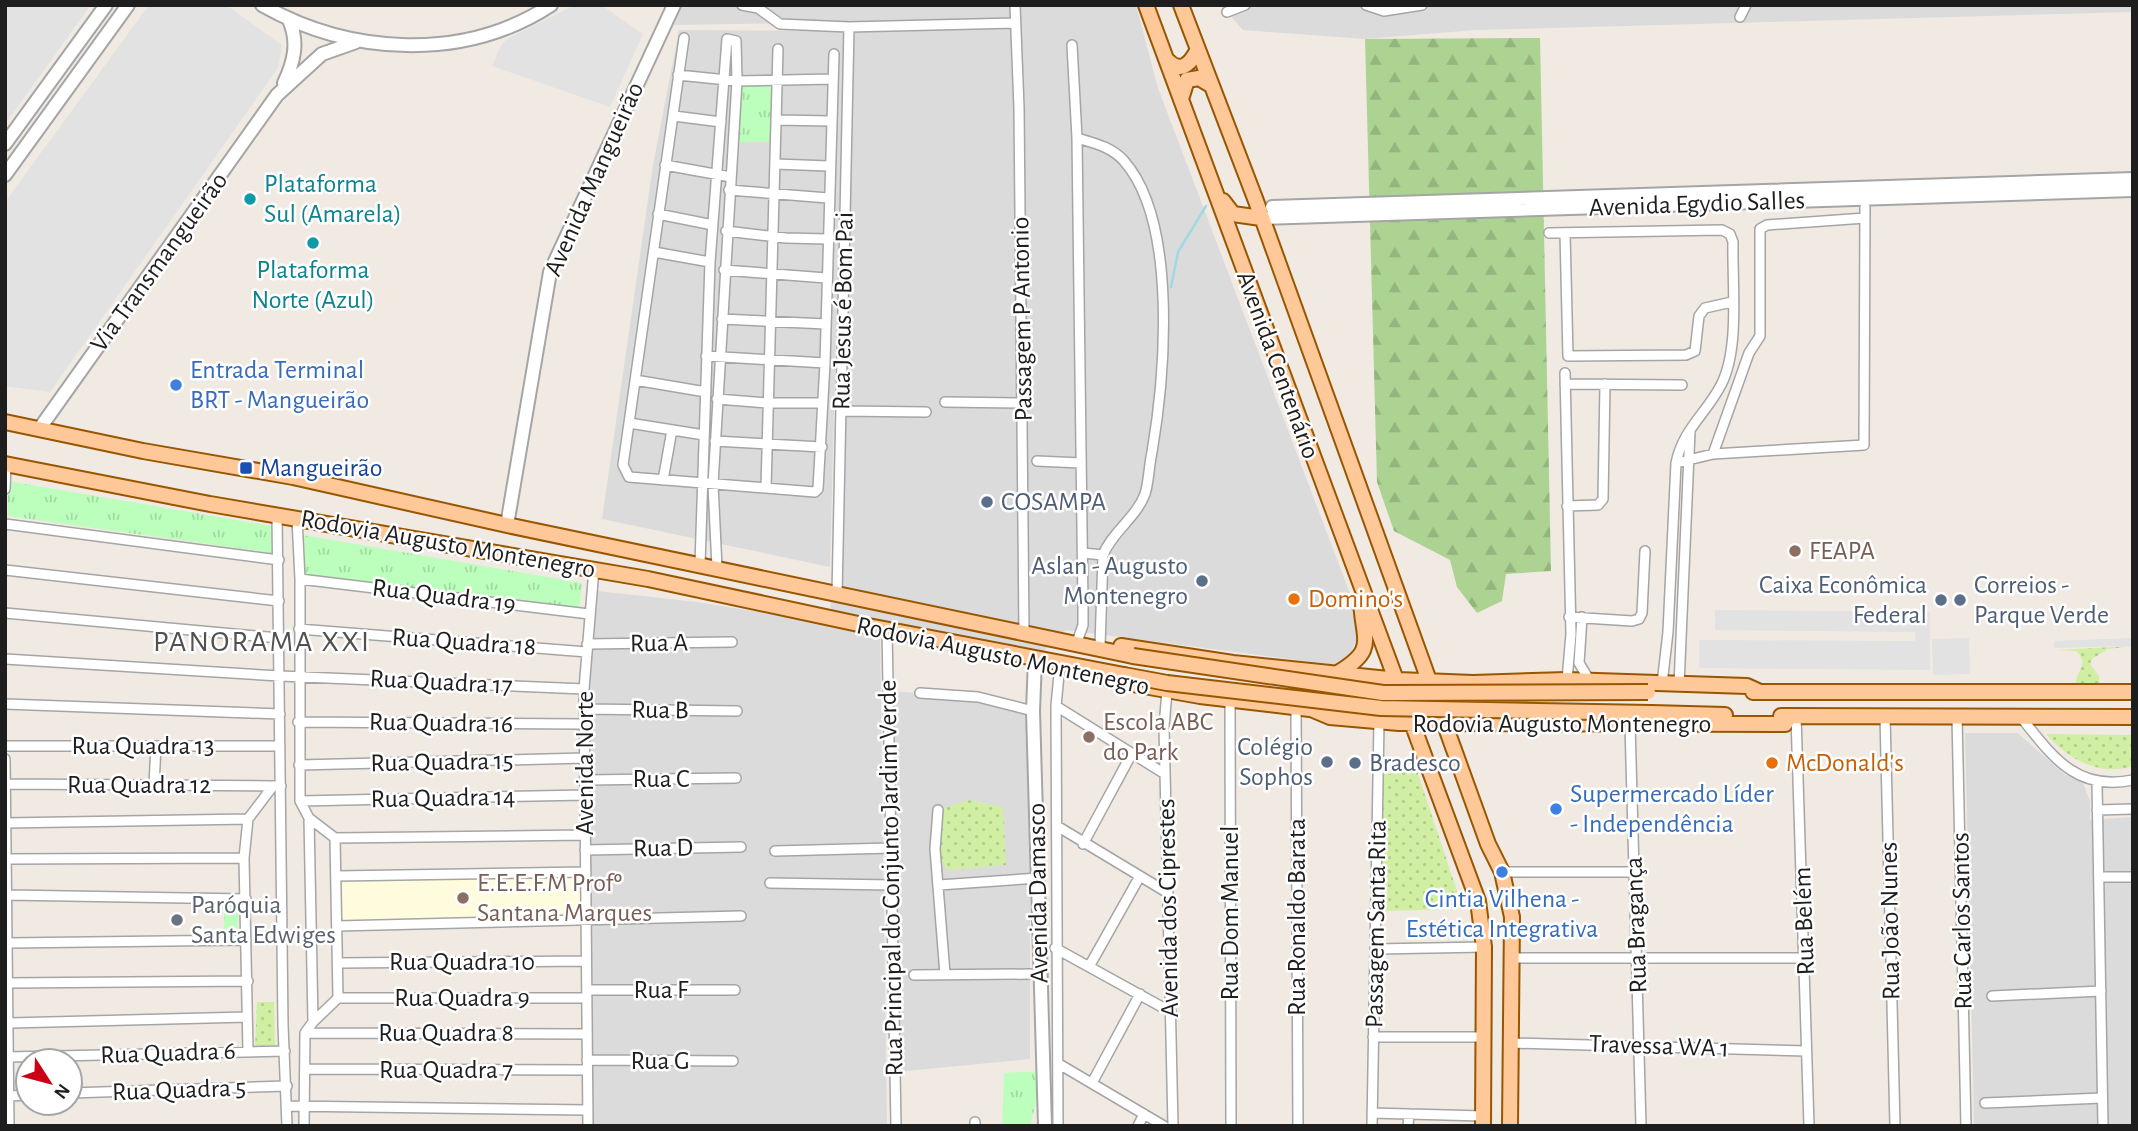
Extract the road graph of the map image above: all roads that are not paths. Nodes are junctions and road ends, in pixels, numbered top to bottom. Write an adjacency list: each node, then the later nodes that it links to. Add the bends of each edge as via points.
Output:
1 (106, 5): 40 (street)
2 (128, 5): 45 (street)
3 (262, 5): 17 (street, Via Transmangueirão)
4 (551, 5): 21 (street, Via Transmangueirão, via 519,22 461,41 393,46)
5 (674, 5): 115 (street, Avenida Mangueirão, via 550,272)
6 (742, 5): 14 (street)
7 (1015, 5): 18 (street, Passagem P Antonio)
8 (1146, 5): 26 (main road, Avenida Centenário)
9 (1181, 5): 24 (main road, Avenida Centenário)
10 (1245, 5): 15 (street)
11 (1366, 5): 12 (street, via 1384,11)
12 (1423, 5)
13 (1746, 5): 16 (street)
14 (760, 7): 19 (street, via 780,24)
15 (1227, 12)
16 (1740, 16)
17 (289, 20): 21 (street, Via Transmangueirão); 33 (street, Via Transmangueirão, via 294,30 294,55)
18 (1015, 23): 19 (street); 86 (street, Passagem P Antonio)
19 (849, 27): 89 (street, Rua Jesus é Bom Pai)
20 (684, 38): 27 (street)
21 (356, 42): 33 (street, Via Transmangueirão, via 322,54)
22 (1072, 45): 39 (street)
23 (778, 48): 29 (street)
24 (1197, 51): 26 (main road, via 1181,68); 32 (main road, Avenida Centenário)
25 (834, 54): 30 (street)
26 (1166, 59): 34 (main road, Avenida Centenário)
27 (678, 75): 28 (street); 35 (street)
28 (725, 79): 31 (street); 31 (street, via 727,39 736,40); 38 (street)
29 (777, 79): 30 (street); 31 (street); 36 (street)
30 (832, 79): 37 (street)
31 (737, 81): 47 (street)
32 (1209, 84): 34 (main road, via 1199,78 1187,80); 53 (main road, Avenida Centenário)
33 (278, 96): 93 (street, Via Transmangueirão)
34 (1182, 96): 46 (main road, Avenida Centenário)
35 (674, 116): 38 (street); 42 (street)
36 (776, 120): 37 (street); 41 (street)
37 (831, 121): 43 (street)
38 (721, 122): 44 (street)
39 (1077, 138): 103 (street); 118 (street, via 1106,147 1134,174 1154,220 1159,259 1162,394 1144,494)
40 (5, 144)
41 (775, 164): 43 (street); 51 (street)
42 (665, 165): 44 (street); 56 (street)
43 (829, 166): 52 (street)
44 (717, 174): 47 (street); 59 (street)
45 (5, 175)
46 (1211, 175): 57 (main road, via 1227,209 1238,216); 125 (main road, Avenida Centenário)
47 (731, 177): 49 (street)
48 (2133, 179): 54 (street, Avenida Egydio Salles)
49 (729, 190): 51 (street); 60 (street)
50 (2133, 190): 57 (street, Avenida Egydio Salles)
51 (774, 195): 52 (street); 63 (street)
52 (828, 198): 64 (street)
53 (1256, 201): 54 (main road); 57 (main road, Avenida Centenário)
54 (1272, 207)
55 (1865, 207): 58 (street)
56 (658, 214): 59 (street); 65 (street)
57 (1261, 218): 142 (main road, Avenida Centenário)
58 (1865, 218): 100 (street, via 1760,229 1760,336 1749,353); 100 (street, via 1864,445)
59 (713, 225): 66 (street)
60 (726, 231): 63 (street); 67 (street)
61 (1549, 233): 62 (street)
62 (1564, 233): 70 (street, via 1722,229 1732,242); 70 (street, via 1568,356 1686,355 1695,351 1699,316 1705,308)
63 (773, 237): 64 (street); 68 (street)
64 (827, 239): 69 (street)
65 (654, 252): 66 (street); 79 (street)
66 (710, 262): 74 (street)
67 (724, 270): 68 (street); 71 (street)
68 (773, 275): 69 (street); 72 (street)
69 (827, 278): 73 (street)
70 (1732, 302): 95 (street, via 1727,371)
71 (722, 319): 72 (street); 75 (street)
72 (770, 322): 73 (street); 76 (street)
73 (826, 324): 77 (street)
74 (706, 356): 75 (street); 83 (street)
75 (720, 358): 76 (street); 84 (street)
76 (769, 362): 77 (street); 87 (street)
77 (825, 363): 88 (street)
78 (1565, 373): 80 (street)
79 (635, 380): 83 (street); 92 (street)
80 (1566, 384): 81 (street); 111 (street)
81 (1605, 384): 82 (street); 111 (street, via 1603,499 1598,505)
82 (1682, 385)
83 (706, 392): 96 (street)
84 (717, 399): 87 (street); 97 (street)
85 (945, 402): 86 (street)
86 (1023, 402): 136 (street, Passagem P Antonio)
87 (768, 403): 88 (street); 98 (street)
88 (823, 403): 99 (street)
89 (841, 411): 90 (street); 126 (street, Rua Jesus é Bom Pai)
90 (926, 412)
91 (5, 422): 93 (main road, Rodovia Augusto Montenegro)
92 (629, 424): 94 (street); 106 (street, via 623,465 629,477)
93 (40, 428): 115 (main road, Rodovia Augusto Montenegro)
94 (672, 430): 96 (street); 106 (street)
95 (1690, 430): 101 (street); 104 (street, via 1681,441)
96 (704, 435): 107 (street)
97 (715, 441): 98 (street); 108 (street)
98 (768, 443): 99 (street); 109 (street)
99 (822, 447): 109 (street, via 815,492)
100 (1713, 454): 101 (street)
101 (1687, 459): 104 (street); 159 (street)
102 (1037, 461): 103 (street)
103 (1081, 463): 117 (street)
104 (1676, 463): 158 (street)
105 (6, 464): 110 (street); 112 (main road, Rodovia Augusto Montenegro)
106 (663, 480): 107 (street)
107 (701, 484): 108 (street); 120 (street)
108 (713, 484): 109 (street); 121 (street)
109 (766, 488)
110 (5, 489)
111 (1567, 506): 130 (street)
112 (278, 515): 113 (main road, Rodovia Augusto Montenegro); 119 (street)
113 (297, 519): 122 (main road, Rodovia Augusto Montenegro); 124 (street)
114 (5, 524): 119 (street)
115 (507, 525): 120 (main road, Rodovia Augusto Montenegro)
116 (1645, 551): 131 (street, via 1639,619)
117 (1083, 553): 118 (street); 132 (street)
118 (1103, 555): 133 (street)
119 (279, 560): 127 (street)
120 (700, 564): 121 (main road, Rodovia Augusto Montenegro)
121 (717, 568): 126 (main road, Rodovia Augusto Montenegro)
122 (594, 569): 129 (street, Avenida Norte); 135 (main road, Rodovia Augusto Montenegro)
123 (5, 570): 127 (street)
124 (300, 579): 129 (street, Rua Quadra 19); 134 (street)
125 (1360, 584): 149 (main road, via 1367,643); 152 (main road, Avenida Centenário)
126 (837, 596): 136 (main road, Rodovia Augusto Montenegro)
127 (279, 601): 137 (street)
128 (5, 612): 137 (street)
129 (589, 614): 140 (street, Avenida Norte)
130 (1569, 617): 131 (street); 145 (street)
131 (1581, 617): 146 (street)
132 (1083, 625): 133 (street); 139 (street)
133 (1102, 626): 141 (street)
134 (299, 629): 140 (street, Rua Quadra 18); 151 (street)
135 (887, 630): 144 (main road, Rodovia Augusto Montenegro); 213 (street, Rua Principal do Conjunto Jardim Verde)
136 (1024, 632): 139 (main road, Rodovia Augusto Montenegro)
137 (279, 638): 150 (street)
138 (732, 642): 140 (street, Rua A)
139 (1076, 645): 141 (main road, Rodovia Augusto Montenegro)
140 (587, 648): 160 (street, Avenida Norte)
141 (1099, 648): 149 (main road, Rodovia Augusto Montenegro, via 1119,645); 162 (main road, bridge, via 1383,693)
142 (1420, 653): 154 (main road, Avenida Centenário); 156 (main road)
143 (5, 659): 150 (street)
144 (1035, 659): 147 (main road, Rodovia Augusto Montenegro); 171 (street, Avenida Damasco)
145 (1568, 663): 146 (street); 153 (street)
146 (1579, 663): 155 (street)
147 (1060, 664): 148 (main road, Rodovia Augusto Montenegro); 167 (street, Avenida Damasco)
148 (1077, 667): 161 (main road, Rodovia Augusto Montenegro, via 1093,678); 173 (main road, bridge, via 1167,684 1381,708)
149 (1342, 675): 152 (main road, Rodovia Augusto Montenegro); 168 (main road, via 1390,690 1394,694 1390,713 1378,717)
150 (280, 676): 151 (street); 172 (street)
151 (298, 676): 160 (street, Rua Quadra 17); 178 (street)
152 (1398, 680): 154 (main road, Rodovia Augusto Montenegro); 180 (main road, Avenida Centenário)
153 (1567, 680): 155 (main road, Rodovia Augusto Montenegro); 157 (main road, Rodovia Augusto Montenegro)
154 (1431, 681): 156 (main road, Rodovia Augusto Montenegro); 183 (main road, Avenida Centenário)
155 (1590, 681): 158 (main road, Rodovia Augusto Montenegro)
156 (1455, 682): 157 (main road, Rodovia Augusto Montenegro)
157 (1473, 683): 181 (main road, via 1457,687 1453,706 1462,717)
158 (1662, 684): 159 (main road, Rodovia Augusto Montenegro)
159 (1679, 685): 162 (main road, Rodovia Augusto Montenegro, via 1747,686)
160 (584, 689): 169 (street, Avenida Norte)
161 (1167, 691): 165 (main road, Rodovia Augusto Montenegro); 192 (street, Avenida dos Ciprestes)
162 (1760, 692): 163 (main road, Rodovia Augusto Montenegro)
163 (2133, 692)
164 (920, 693): 171 (street, via 978,697)
165 (1230, 700): 168 (main road, Rodovia Augusto Montenegro); 300 (street, Rua Dom Manuel)
166 (5, 704): 172 (street)
167 (1056, 706): 188 (street); 208 (street, Avenida Damasco)
168 (1304, 708): 179 (main road, Rodovia Augusto Montenegro, via 1330,718); 301 (street, Rua Ronaldo Barata)
169 (584, 709): 170 (street, Rua B); 182 (street, Avenida Norte)
170 (737, 711)
171 (1034, 711): 225 (street, Avenida Damasco)
172 (280, 714): 187 (street)
173 (1793, 716): 174 (main road, Rodovia Augusto Montenegro); 184 (main road, Rodovia Augusto Montenegro, via 1785,724); 241 (street, Rua Belém)
174 (1885, 716): 176 (main road, Rodovia Augusto Montenegro); 307 (street, Rua João Nunes)
175 (2020, 716): 176 (main road, Rodovia Augusto Montenegro); 177 (main road, Rodovia Augusto Montenegro); 196 (street, via 2054,757)
176 (1957, 717): 308 (street, Rua Carlos Santos)
177 (2133, 717)
178 (298, 722): 182 (street, Rua Quadra 16); 191 (street)
179 (1379, 722): 180 (main road, Rodovia Augusto Montenegro); 239 (street, Passagem Santa Rita)
180 (1412, 723): 183 (main road, Rodovia Augusto Montenegro); 237 (main road, Avenida Centenário, via 1472,882)
181 (1485, 723): 183 (main road, Rodovia Augusto Montenegro); 184 (main road, Rodovia Augusto Montenegro)
182 (584, 724): 189 (street, Avenida Norte)
183 (1445, 724): 219 (main road, Avenida Centenário)
184 (1630, 724): 220 (street, Rua Bragança)
185 (5, 746): 186 (street, Rua Quadra 13)
186 (156, 746): 187 (street, Rua Quadra 13); 198 (street)
187 (280, 746): 199 (street)
188 (1131, 755): 192 (street); 211 (street)
189 (585, 758): 191 (street, Rua Quadra 15); 194 (street, Avenida Norte)
190 (5, 759): 197 (street)
191 (299, 765): 201 (street)
192 (1165, 774): 229 (street, Avenida dos Ciprestes)
193 (736, 778): 194 (street, Rua C)
194 (585, 780): 200 (street, Avenida Norte)
195 (2133, 780): 196 (street)
196 (2097, 783): 204 (street)
197 (6, 784): 198 (street, Rua Quadra 12); 207 (street)
198 (154, 785): 199 (street, Rua Quadra 12)
199 (277, 786): 206 (street); 268 (street)
200 (585, 795): 201 (street, Rua Quadra 14); 209 (street, Avenida Norte)
201 (300, 801): 205 (street)
202 (2133, 809): 204 (street)
203 (938, 810): 228 (street, via 935,849)
204 (2097, 810): 223 (street)
205 (309, 818): 210 (street); 259 (street)
206 (248, 819): 207 (street); 216 (street)
207 (6, 823): 217 (street)
208 (1057, 826): 211 (street); 238 (street, Avenida Damasco)
209 (585, 835): 210 (street); 214 (street, Avenida Norte)
210 (335, 838): 221 (street)
211 (1083, 844): 222 (street)
212 (741, 847): 214 (street, Rua D)
213 (891, 848): 215 (street); 227 (street, Rua Principal do Conjunto Jardim Verde)
214 (586, 850): 218 (street, Avenida Norte)
215 (775, 851)
216 (244, 858): 217 (street); 231 (street)
217 (7, 859): 230 (street)
218 (586, 872): 221 (street); 233 (street, Avenida Norte)
219 (1502, 872): 220 (street); 240 (main road, Avenida Centenário, via 1512,917)
220 (1634, 872): 242 (street, Rua Bragança)
221 (337, 876): 234 (street)
222 (1140, 876): 229 (street); 245 (street)
223 (2099, 877): 224 (street); 252 (street)
224 (2133, 877)
225 (1039, 878): 228 (street); 295 (street, Avenida Damasco)
226 (770, 883): 227 (street)
227 (892, 885): 294 (street, Rua Principal do Conjunto Jardim Verde)
228 (939, 885): 246 (street)
229 (1168, 893): 257 (street, Avenida dos Ciprestes)
230 (7, 895): 231 (street); 236 (street)
231 (246, 899): 235 (street)
232 (741, 916): 233 (street)
233 (586, 921): 234 (street); 243 (street, Avenida Norte)
234 (337, 926): 244 (street)
235 (246, 940): 236 (street); 249 (street)
236 (9, 943): 250 (street)
237 (1484, 947): 239 (street); 264 (main road, Avenida Centenário)
238 (1055, 948): 245 (street); 272 (street, Avenida Damasco)
239 (1376, 949): 263 (street, Passagem Santa Rita)
240 (1512, 958): 242 (street); 265 (main road, Avenida Centenário)
241 (1806, 958): 242 (street); 269 (street, Rua Belém)
242 (1637, 960): 266 (street, Rua Bragança)
243 (586, 961): 244 (street, Rua Quadra 10); 253 (street, Avenida Norte)
244 (338, 962): 256 (street)
245 (1090, 965): 254 (street)
246 (945, 974): 247 (street); 248 (street)
247 (1031, 974)
248 (914, 975)
249 (248, 981): 250 (street); 258 (street)
250 (9, 983): 260 (street)
251 (735, 990): 253 (street, Rua F)
252 (2101, 991): 255 (street); 281 (street)
253 (587, 994): 256 (street, Rua Quadra 9); 262 (street, Avenida Norte)
254 (1140, 994): 257 (street); 276 (street)
255 (1992, 996)
256 (338, 998): 259 (street)
257 (1171, 1012): 299 (street, Avenida dos Ciprestes)
258 (247, 1017): 260 (street); 267 (street)
259 (313, 1022): 261 (street)
260 (10, 1023): 270 (street)
261 (305, 1033): 262 (street, Rua Quadra 8); 274 (street)
262 (587, 1034): 273 (street, Avenida Norte)
263 (1373, 1037): 264 (street); 286 (street, Passagem Santa Rita)
264 (1483, 1037): 289 (main road, Avenida Centenário)
265 (1511, 1043): 266 (street, Travessa WA 1); 304 (main road, Avenida Centenário)
266 (1640, 1045): 269 (street, Travessa WA 1); 305 (street, Rua Bragança)
267 (248, 1051): 268 (street, Rua Quadra 6); 270 (street, Rua Quadra 6)
268 (285, 1051): 277 (street)
269 (1806, 1051): 306 (street, Rua Belém)
270 (8, 1057): 275 (street)
271 (733, 1061): 273 (street, Rua G)
272 (1059, 1064): 276 (street); 296 (street, Avenida Damasco)
273 (587, 1065): 274 (street, Rua Quadra 7); 285 (street, Avenida Norte)
274 (305, 1069): 284 (street)
275 (7, 1070): 279 (street)
276 (1092, 1083): 287 (street)
277 (288, 1086): 278 (street, Rua Quadra 5); 283 (street)
278 (84, 1093)
279 (10, 1096): 280 (street); 291 (street)
280 (14, 1096)
281 (2102, 1098): 282 (street); 309 (street)
282 (1985, 1103)
283 (288, 1105): 284 (street); 292 (street)
284 (304, 1106): 285 (street); 290 (street)
285 (588, 1110): 293 (street, Avenida Norte)
286 (1372, 1112): 288 (street); 302 (street, Passagem Santa Rita)
287 (1144, 1114): 297 (street); 298 (street)
288 (1409, 1114): 289 (street); 303 (street)
289 (1483, 1121)
290 (304, 1125): 292 (street)
291 (9, 1126)
292 (286, 1126)
293 (588, 1126)
294 (896, 1126)
295 (1045, 1126)
296 (1058, 1126)
297 (1138, 1126)
298 (1164, 1126)
299 (1173, 1126)
300 (1231, 1126)
301 (1298, 1126)
302 (1372, 1126)
303 (1408, 1126)
304 (1510, 1126)
305 (1641, 1126)
306 (1809, 1126)
307 (1895, 1126)
308 (1966, 1126)
309 (2103, 1126)

